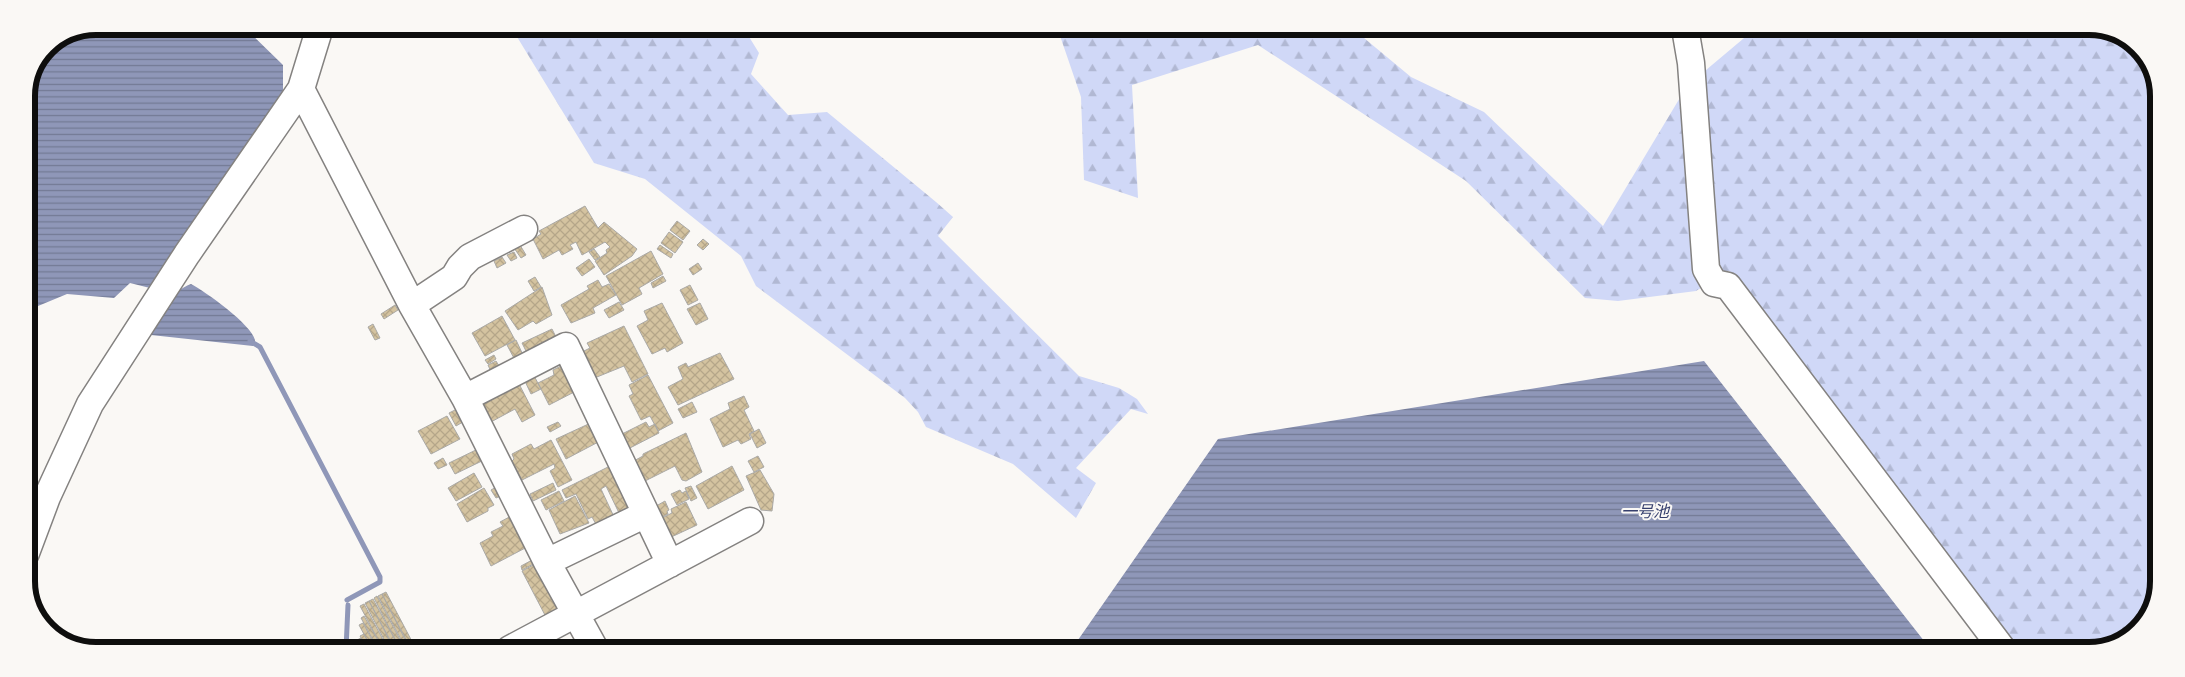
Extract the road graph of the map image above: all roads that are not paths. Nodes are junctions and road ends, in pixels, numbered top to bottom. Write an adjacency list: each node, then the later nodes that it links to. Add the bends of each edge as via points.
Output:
1 (317, 35): 3 (street)
2 (1686, 35): 15 (street, via 1706,269 1714,283 1728,286)
3 (301, 89): 5 (street); 9 (street, via 171,277 90,404)
4 (524, 229): 5 (street, via 470,257 454,278)
5 (412, 305): 6 (street)
6 (465, 398): 7 (street, via 566,346); 10 (street)
7 (646, 514): 10 (street); 11 (street)
8 (750, 521): 11 (street)
9 (35, 529)
10 (547, 562): 12 (street)
11 (670, 564): 12 (street)
12 (576, 614): 13 (street); 14 (street)
13 (523, 642)
14 (590, 642)
15 (1997, 642)

